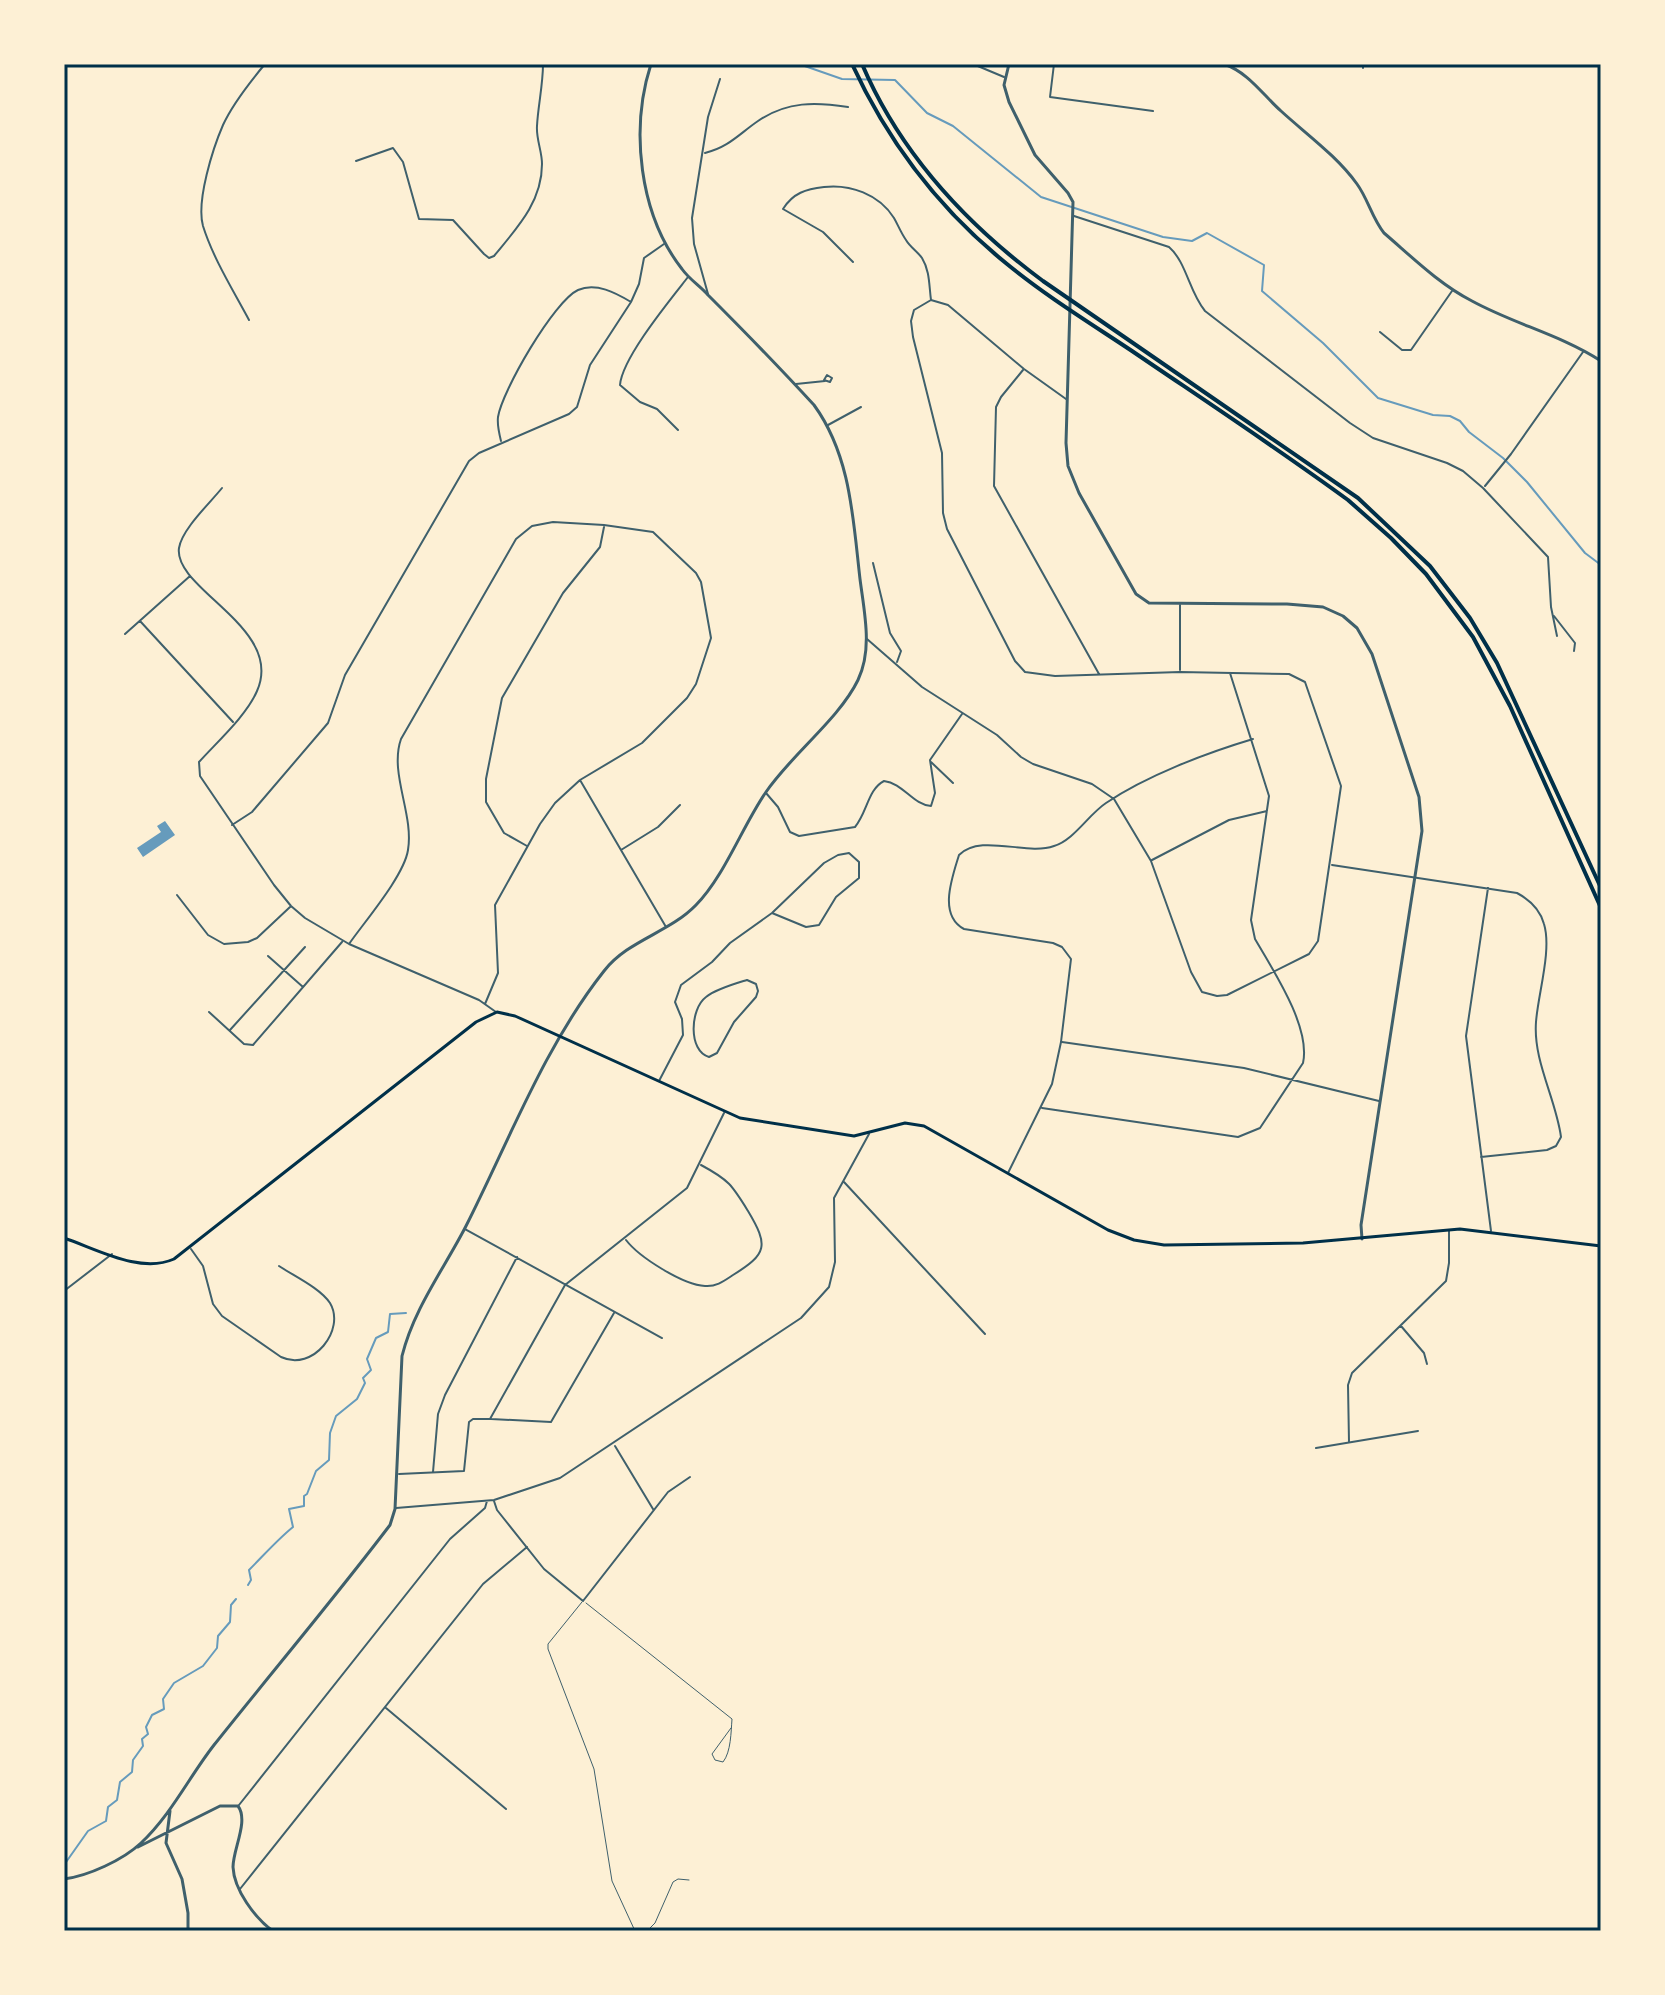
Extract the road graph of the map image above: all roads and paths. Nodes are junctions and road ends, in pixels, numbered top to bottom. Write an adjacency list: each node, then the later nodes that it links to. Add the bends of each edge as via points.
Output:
1 (265, 64): 24 (street, via 224,123 201,208 207,235)
2 (543, 64): 15 (street, via 539,187 530,210 494,256 484,254 453,220 419,219 403,162 393,148)
3 (651, 64): 17 (street, via 642,96 641,141 650,207)
4 (852, 64): 74 (highway, via 893,139 939,200 978,240 1348,500 1426,574 1465,624 1494,674)
5 (862, 64): 70 (highway, via 900,135 937,184 999,246 1358,498 1430,566 1497,663)
6 (973, 64): 10 (street)
7 (1009, 64): 10 (street)
8 (1054, 64): 13 (street, via 1050,97)
9 (1226, 64): 20 (street, via 1248,77 1346,169 1384,233)
10 (1004, 77): 16 (street, via 1007,98 1035,155 1068,193)
11 (720, 79): 14 (street)
12 (848, 107): 14 (street, via 788,106 723,148)
13 (1153, 111)
14 (704, 153): 21 (street, via 692,231)
15 (356, 161)
16 (1073, 213): 32 (street); 38 (street, via 1169,247 1205,311 1350,423 1373,438 1447,463)
17 (666, 243): 19 (street); 23 (street, via 644,258)
18 (853, 262): 22 (street, via 823,232 783,209 790,197 809,188 839,185 879,201 923,260)
19 (689, 276): 21 (street); 35 (street, via 627,364 620,385)
20 (1453, 290): 25 (street, via 1411,350 1402,350); 26 (street)
21 (709, 295): 31 (street)
22 (931, 300): 29 (street, via 948,305); 52 (street, via 914,310 911,321 942,453 947,529 1025,672)
23 (631, 302): 36 (street, via 590,365 577,407); 36 (street, via 607,289 587,288 566,300 529,347 499,412)
24 (249, 320)
25 (1380, 332)
26 (1583, 351): 28 (street); 38 (street)
27 (1601, 353): 28 (street)
28 (1599, 360)
29 (1024, 369): 32 (street); 52 (street, via 996,407 993,482)
30 (825, 381): 31 (street)
31 (795, 385): 34 (street)
32 (1068, 400): 42 (street, via 1068,466 1079,493 1136,594 1149,603)
33 (861, 407): 34 (street)
34 (827, 425): 47 (street, via 852,505)
35 (678, 430)
36 (502, 442): 63 (street, via 469,461 345,675 328,723 252,812)
37 (222, 488): 41 (street, via 179,545 181,562)
38 (1483, 488): 43 (street, via 1548,557)
39 (604, 525): 57 (street, via 653,532 690,564 701,582 711,638 687,698 642,743); 64 (street, via 600,547 563,593 502,698 486,802 504,833); 79 (street, via 543,523 526,531 508,551 401,739 409,848 404,866)
40 (873, 563): 49 (street, via 890,633 901,651)
41 (191, 576): 44 (street); 54 (street, via 247,633 262,666 258,690)
42 (1180, 603): 50 (street); 68 (street, via 1311,605 1331,610 1357,628 1372,654 1419,797 1422,831)
43 (1553, 616): 46 (street); 48 (street, via 1572,638)
44 (140, 621): 45 (street); 54 (street)
45 (125, 634)
46 (1557, 636)
47 (866, 638): 49 (street); 59 (street, via 862,672 849,696)
48 (1574, 651)
49 (896, 663): 53 (street)
50 (1180, 672): 51 (street); 52 (street)
51 (1230, 673): 55 (street); 67 (street, via 1289,674 1305,682 1341,786)
52 (1099, 674)
53 (963, 713): 56 (street); 60 (street, via 1033,764 1092,784)
54 (234, 723): 63 (street, via 199,762 200,776)
55 (1253, 739): 60 (street, via 1201,756); 62 (street)
56 (930, 762): 58 (street); 59 (street, via 935,793 931,806 884,781 875,787 865,814 848,829 794,835)
57 (580, 780): 64 (street, via 555,803); 65 (street)
58 (953, 783)
59 (766, 792): 77 (street, via 701,900)
60 (1114, 799): 66 (street); 91 (street, via 1052,847 967,848 952,877 949,912 955,924 1053,943 1068,952)
61 (680, 805): 65 (street, via 658,827)
62 (1268, 810): 66 (street, via 1229,820); 83 (street, via 1251,920)
63 (232, 825): 73 (street)
64 (528, 846): 85 (street, via 495,905 498,970)
65 (620, 850): 77 (street)
66 (1151, 861): 83 (street, via 1202,992 1227,995)
67 (1331, 865): 68 (street); 83 (street, via 1318,941 1309,954)
68 (1415, 877): 69 (street); 94 (street)
69 (1488, 888): 98 (street, via 1466,1029); 98 (street, via 1525,897 1545,927 1535,1026 1561,1137 1547,1150)
70 (1601, 888)
71 (177, 895): 73 (street, via 208,935 224,944 257,938)
72 (781, 905): 75 (street); 76 (street); 76 (street, via 830,859 845,853 857,859 859,878 836,897 819,925 806,927)
73 (291, 906): 78 (street)
74 (1601, 908)
75 (772, 913): 76 (street); 93 (street, via 678,989 675,1005 683,1035)
76 (784, 917)
77 (666, 928): 90 (street, via 614,959)
78 (342, 941): 79 (street); 84 (street)
79 (349, 944): 85 (street)
80 (305, 947): 82 (street)
81 (268, 956): 82 (street)
82 (284, 970): 84 (street); 88 (street)
83 (1274, 973): 92 (street, via 1304,1040 1303,1063)
84 (303, 987): 88 (street, via 253,1045 246,1046)
85 (485, 1004): 87 (street)
86 (209, 1012): 88 (street)
87 (497, 1012): 90 (main road); 109 (main road, via 476,1022)
88 (230, 1031)
89 (728, 1031): 89 (street, via 757,994 753,982 708,995 697,1008 695,1040 702,1055 717,1053)
90 (559, 1036): 93 (main road); 102 (street)
91 (1061, 1042): 92 (street, via 1244,1068); 95 (street)
92 (1292, 1081): 94 (street); 95 (street, via 1260,1128 1238,1137)
93 (658, 1082): 96 (main road)
94 (1379, 1101): 107 (street)
95 (1041, 1108): 100 (street)
96 (724, 1112): 97 (main road, via 837,1135); 99 (street)
97 (869, 1134): 100 (main road, via 918,1124); 101 (street)
98 (1481, 1157): 104 (street)
99 (700, 1165): 106 (street, via 687,1188); 106 (street, via 730,1183 759,1229 762,1246 754,1262 713,1286 694,1285 639,1254)
100 (1007, 1174): 107 (main road, via 1108,1230 1148,1243 1215,1246)
101 (844, 1181): 117 (street); 123 (street, via 834,1198 833,1276 822,1297 801,1318)
102 (464, 1228): 111 (street); 126 (street, via 408,1331 402,1356)
103 (1449, 1229): 104 (main road); 107 (main road); 116 (street, via 1446,1281)
104 (1491, 1231): 108 (main road)
105 (64, 1238): 110 (main road)
106 (624, 1238): 113 (street)
107 (1362, 1239)
108 (1601, 1246)
109 (190, 1248): 110 (main road, via 156,1265); 112 (street, via 205,1269 213,1304 227,1321 290,1362 304,1361 330,1335 332,1306)
110 (112, 1254): 114 (street)
111 (517, 1257): 113 (street); 125 (street, via 441,1405)
112 (279, 1266)
113 (565, 1285): 115 (street); 120 (street)
114 (64, 1291)
115 (615, 1312): 118 (street); 120 (street, via 551,1422)
116 (1400, 1325): 119 (street); 122 (street, via 1352,1373)
117 (985, 1334)
118 (662, 1338)
119 (1427, 1364)
120 (490, 1419): 125 (street, via 469,1422 464,1471)
121 (1418, 1431): 122 (street)
122 (1349, 1442): 124 (street)
123 (614, 1444): 128 (street, via 560,1478); 131 (street)
124 (1316, 1448)
125 (433, 1473): 126 (street)
126 (397, 1474): 130 (street)
127 (690, 1477): 131 (street)
128 (494, 1500): 129 (street); 132 (street)
129 (487, 1501): 130 (street); 136 (street, via 450,1539)
130 (395, 1509): 137 (street, via 390,1525 207,1754)
131 (654, 1510): 133 (street)
132 (527, 1547): 133 (street, via 544,1569); 134 (street, via 483,1584)
133 (583, 1601): 135 (lane, via 729,1716); 144 (lane, via 548,1649 594,1769 612,1881)
134 (385, 1707): 138 (street); 143 (street)
135 (731, 1728): 135 (lane, via 712,1754 715,1760 727,1757)
136 (238, 1806): 139 (street, via 220,1806); 143 (street, via 242,1821 233,1864)
137 (170, 1809): 139 (street); 140 (street)
138 (506, 1809)
139 (166, 1835): 140 (street); 145 (street, via 186,1895)
140 (136, 1847): 141 (street)
141 (64, 1879)
142 (689, 1880): 147 (lane, via 673,1882)
143 (239, 1890): 146 (street)
144 (634, 1930)
145 (188, 1931)
146 (273, 1931)
147 (647, 1931)

